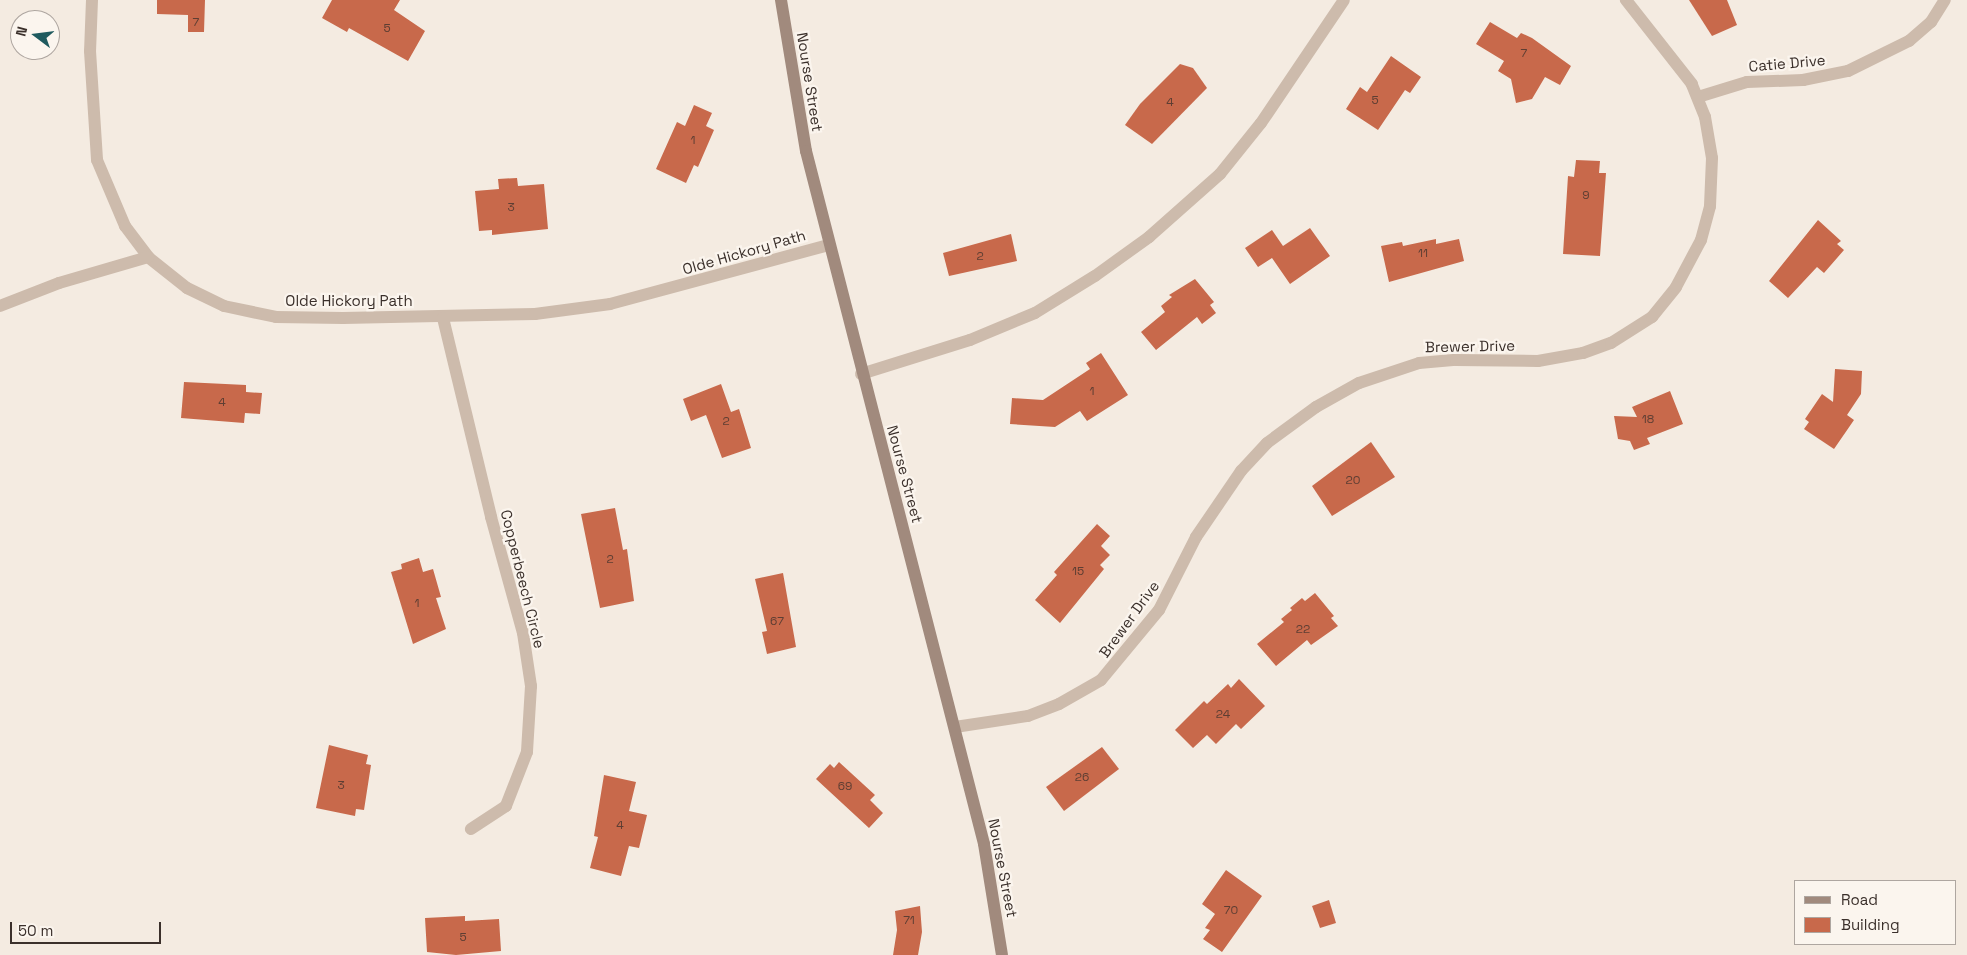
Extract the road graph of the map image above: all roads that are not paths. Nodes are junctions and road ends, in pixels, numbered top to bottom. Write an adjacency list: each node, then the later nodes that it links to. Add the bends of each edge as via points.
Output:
1 (92, 0): 8 (street, Olde Hickory Path, via 90,50 97,160 126,226)
2 (781, 0): 7 (main road, Nourse Street, via 797,107)
3 (1344, 0): 11 (street, via 1261,123 1220,174 1149,237 1096,276 1035,313 970,340)
4 (1626, 0): 6 (street, Brewer Drive, via 1684,71)
5 (1945, 0): 6 (street, Catie Drive, via 1931,22 1909,41 1848,71 1803,80 1747,82)
6 (1698, 97): 12 (street, Brewer Drive, via 1712,158 1711,198 1705,229 1676,287 1638,329 1611,344 1555,360 1456,360 1401,367 1359,383 1316,407 1272,439 1242,471 1196,537 1158,610 1101,680 1059,704 1028,716)
7 (828, 245): 10 (street, Olde Hickory Path, via 610,304 535,314); 11 (main road, Nourse Street)
8 (148, 257): 9 (street, via 59,283); 10 (street, Olde Hickory Path, via 187,288 224,306 276,317)
9 (0, 306)
10 (442, 318): 13 (street, Copperbeech Circle, via 523,633 531,686 527,752 506,806)
11 (861, 374): 12 (main road, Nourse Street)
12 (955, 728): 14 (main road, Nourse Street, via 989,870)
13 (471, 829)
14 (1002, 955)

